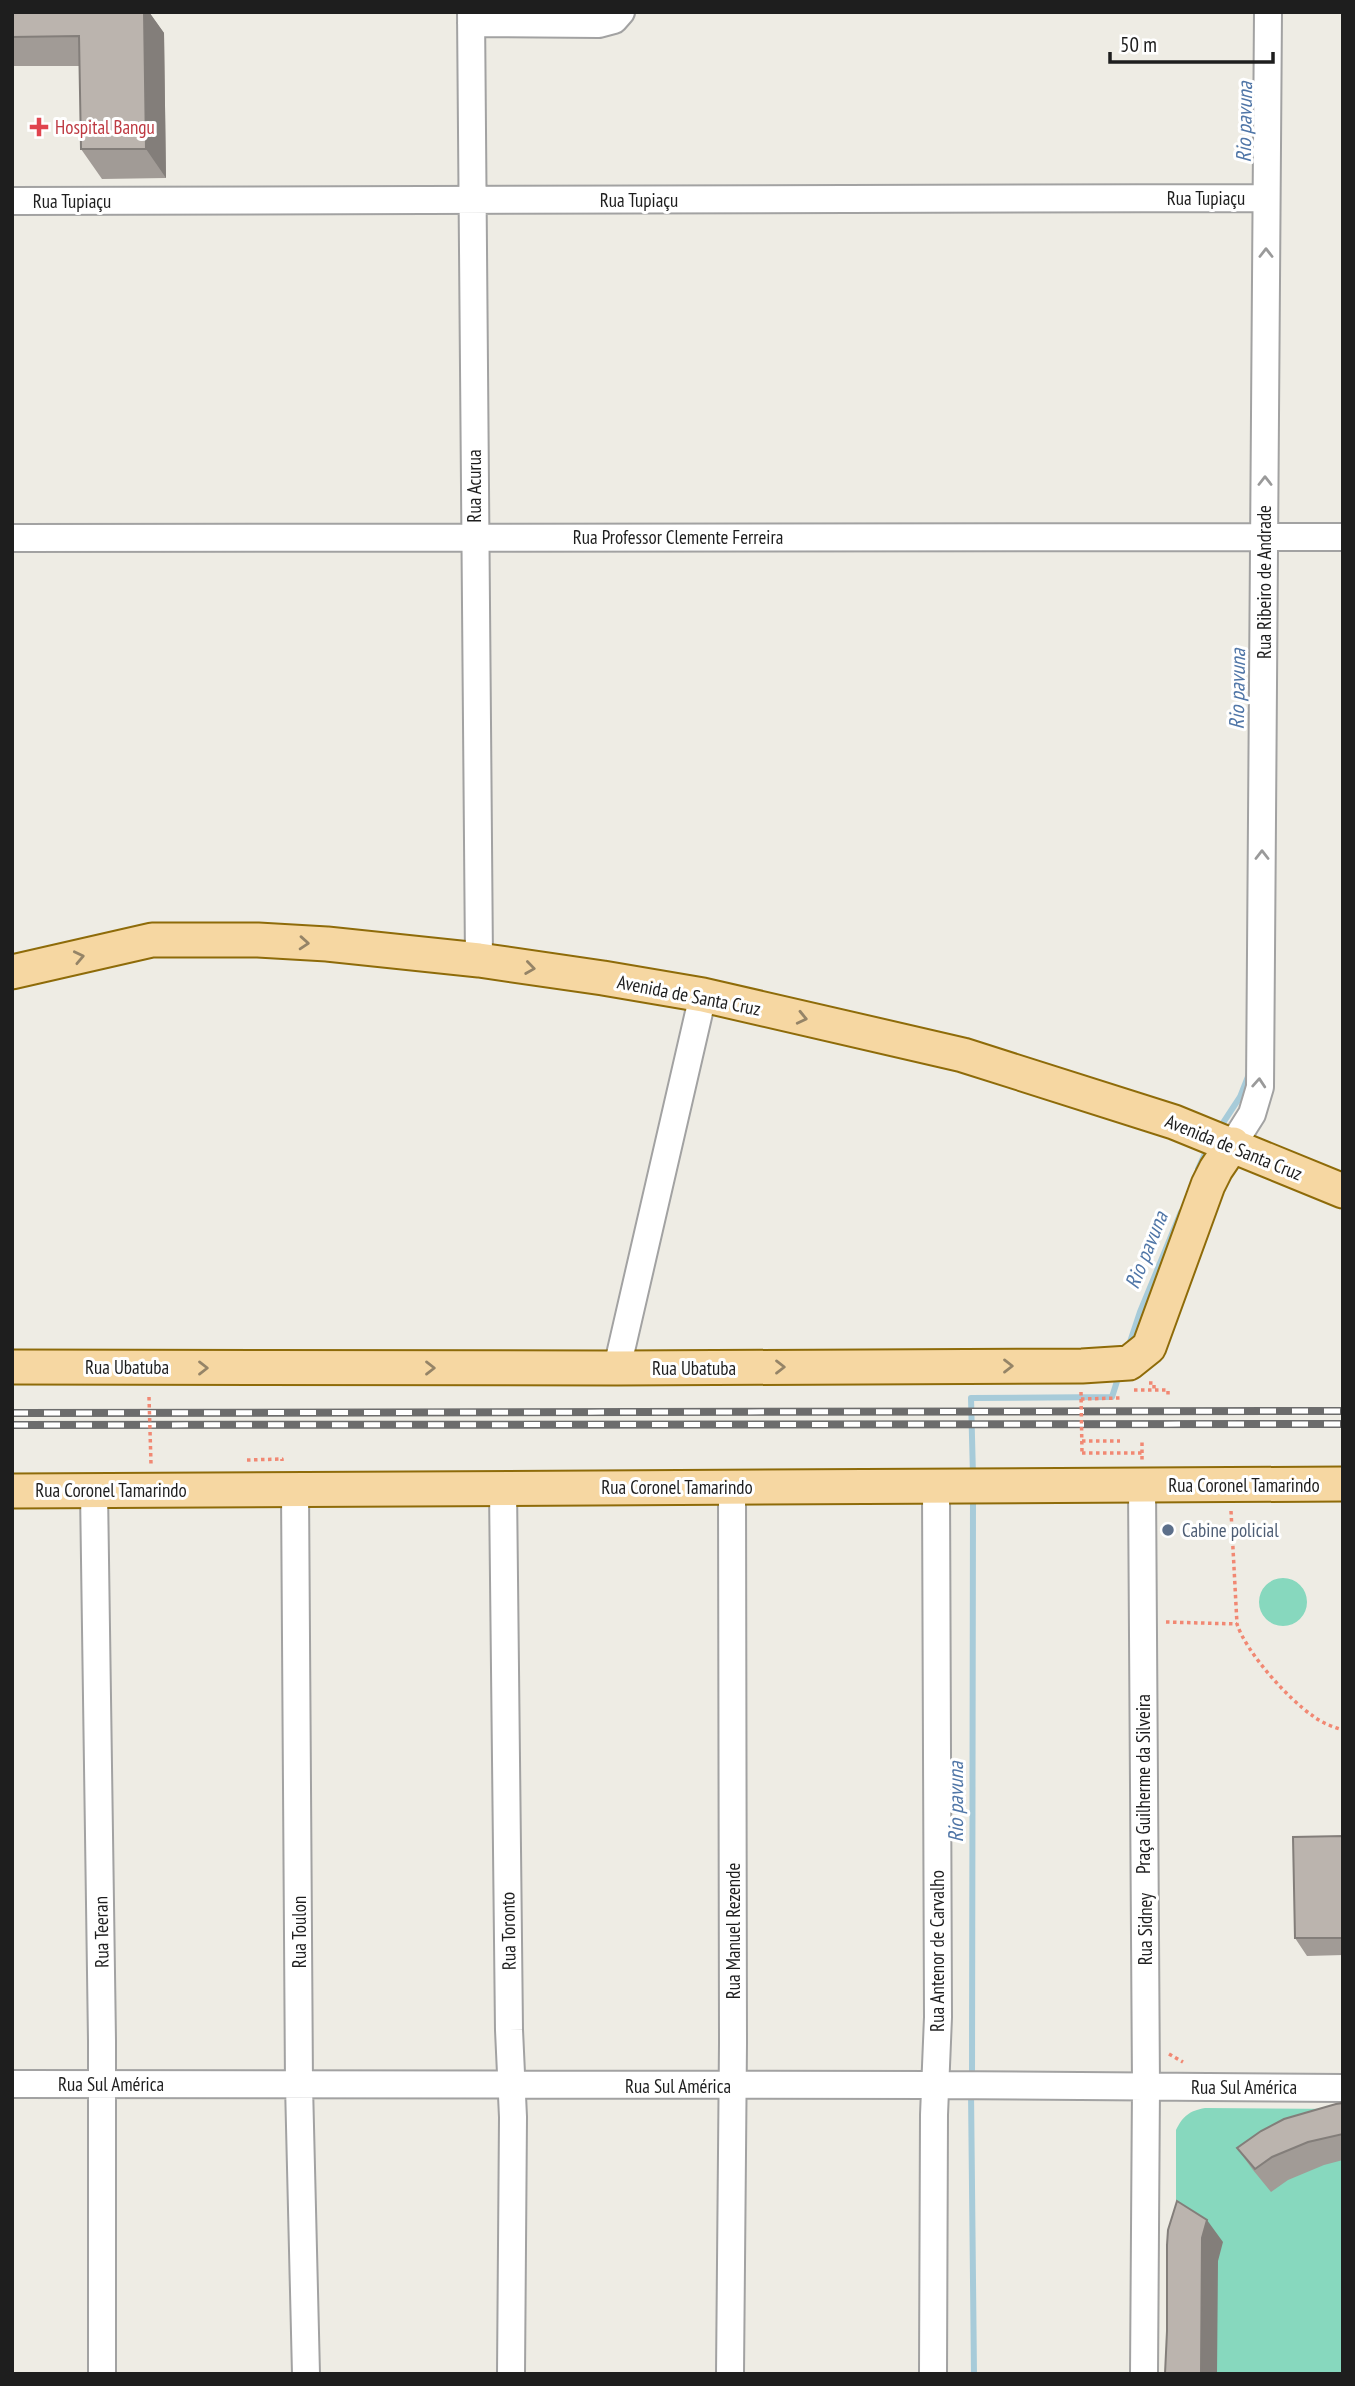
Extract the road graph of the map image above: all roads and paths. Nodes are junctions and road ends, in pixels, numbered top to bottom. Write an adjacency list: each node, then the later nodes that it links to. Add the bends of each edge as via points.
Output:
1 (621, 12): 3 (street, via 614,20 599,24)
2 (1268, 12): 4 (street, Rua Ribeiro de Andrade)
3 (471, 17): 6 (street, Rua Acurua)
4 (1261, 198): 6 (street, Rua Tupiaçu); 7 (street, Rua Ribeiro de Andrade, one-way to 4)
5 (12, 201): 6 (street, Rua Tupiaçu)
6 (472, 201): 10 (street, Rua Acurua)
7 (1257, 535): 8 (street, Rua Professor Clemente Ferreira); 10 (street, Rua Professor Clemente Ferreira); 14 (street, Rua Ribeiro de Andrade, one-way to 7, via 1252,1114 1260,1087)
8 (1343, 537)
9 (12, 538): 10 (street, Rua Professor Clemente Ferreira)
10 (474, 538): 11 (street, Rua Acurua)
11 (478, 960): 12 (main road, Avenida de Santa Cruz, one-way to 11, via 152,940 327,944); 13 (main road, Avenida de Santa Cruz, one-way to 13)
12 (12, 972)
13 (703, 995): 14 (main road, Avenida de Santa Cruz, one-way to 14, via 963,1055); 17 (street)
14 (1233, 1144): 15 (main road, Avenida de Santa Cruz); 17 (main road, Rua Ubatuba, one-way to 14, via 1129,1363 1149,1348 1208,1185)
15 (1343, 1191)
16 (12, 1367): 17 (main road, Rua Ubatuba, one-way to 17)
17 (617, 1368)
18 (1132, 1390): 22 (path, via 1168,1390)
19 (1082, 1392): 23 (path, bridge)
20 (149, 1397): 29 (path, bridge)
21 (1120, 1398): 23 (path)
22 (1168, 1398)
23 (1081, 1399): 24 (path, bridge)
24 (1082, 1441): 25 (path); 28 (path, bridge, via 1082,1453)
25 (1120, 1441)
26 (1142, 1441): 27 (path)
27 (1142, 1452)
28 (1119, 1453)
29 (151, 1464)
30 (1343, 1484): 32 (main road, Rua Coronel Tamarindo)
31 (1142, 1485): 32 (main road, Rua Coronel Tamarindo); 33 (main road, Rua Coronel Tamarindo); 39 (street, Rua Sidney)
32 (1229, 1485): 40 (path)
33 (936, 1486): 34 (main road, Rua Coronel Tamarindo); 47 (street, Rua Antenor de Carvalho)
34 (732, 1487): 35 (main road, Rua Coronel Tamarindo); 49 (street, Rua Manuel Rezende)
35 (503, 1488): 36 (main road, Rua Coronel Tamarindo); 48 (street, Rua Toronto)
36 (295, 1489): 37 (main road, Rua Coronel Tamarindo); 46 (street, Rua Toulon)
37 (94, 1490): 38 (main road, Rua Coronel Tamarindo); 45 (street, Rua Teeran)
38 (12, 1491)
39 (1143, 1622): 40 (path); 50 (street, Rua Sidney)
40 (1237, 1624): 41 (path, via 1274,1680 1293,1699 1313,1717)
41 (1343, 1730)
42 (1164, 2049): 43 (path)
43 (1191, 2063)
44 (12, 2084): 45 (street, Rua Sul América)
45 (102, 2085): 46 (street, Rua Sul América); 52 (street, Rua Teeran)
46 (299, 2085): 48 (street, Rua Sul América); 53 (street, Rua Toulon)
47 (935, 2085): 49 (street, Rua Sul América); 50 (street, Rua Sul América); 56 (street, Rua Antenor de Carvalho)
48 (510, 2086): 49 (street, Rua Sul América); 54 (street, Rua Toronto)
49 (733, 2086): 55 (street, Rua Manuel Rezende)
50 (1146, 2086): 51 (street, Rua Sul América); 57 (street, Rua Sidney)
51 (1343, 2088)
52 (102, 2374)
53 (306, 2374)
54 (511, 2374)
55 (730, 2374)
56 (933, 2374)
57 (1144, 2374)

